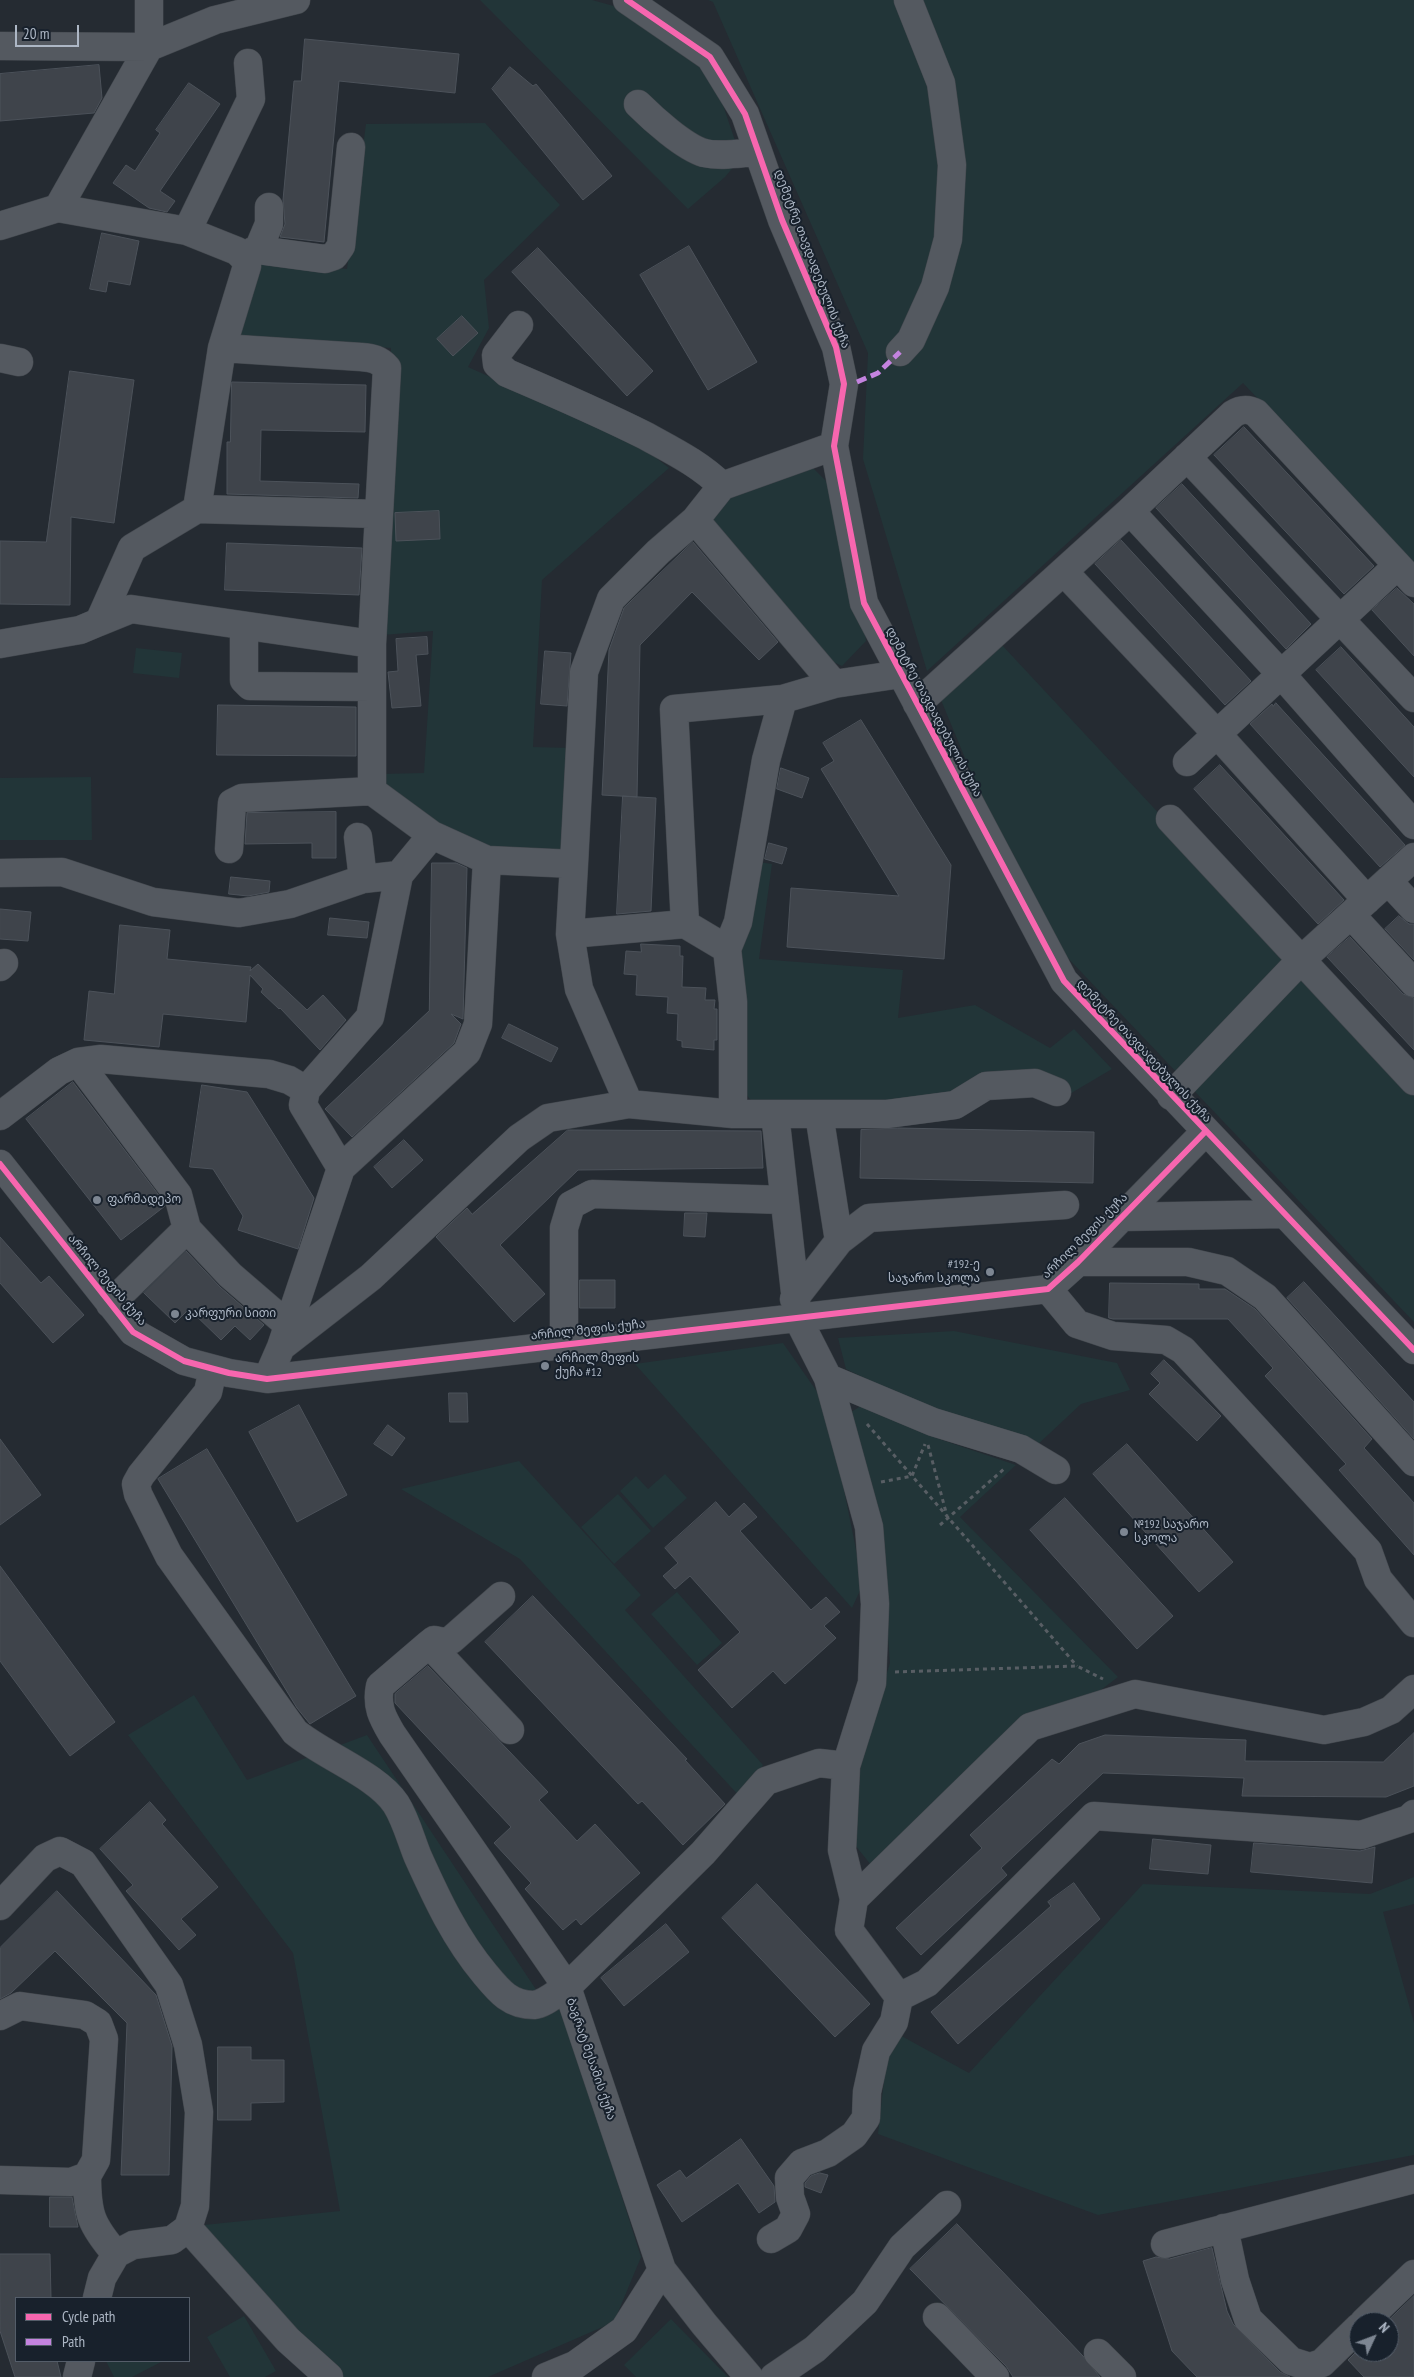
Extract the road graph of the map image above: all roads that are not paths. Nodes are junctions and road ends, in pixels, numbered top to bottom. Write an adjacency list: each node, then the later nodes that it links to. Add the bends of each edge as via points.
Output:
1 (149, 0): 6 (street)
2 (296, 0): 6 (street, via 215,20)
3 (627, 0): 10 (street, დემეტრე თავდადებულის ქუჩა, via 710,57 745,114)
4 (908, 0): 18 (street, via 941,83 952,165 948,238 935,287 911,340)
5 (0, 46): 6 (street)
6 (149, 47): 12 (street)
7 (248, 64): 14 (street, via 251,99)
8 (638, 104): 10 (street, via 661,127 703,152)
9 (351, 147): 15 (street, via 341,246 334,256 326,259)
10 (758, 152): 19 (street, დემეტრე თავდადებულის ქუჩა, via 782,220 851,383)
11 (270, 207): 15 (street, via 269,224)
12 (58, 208): 13 (street); 14 (street)
13 (0, 226)
14 (188, 231): 15 (street)
15 (251, 254): 17 (street)
16 (519, 325): 21 (street, via 496,355 497,364 507,373 593,409 672,450 707,471)
17 (222, 348): 22 (street); 24 (street, via 376,358 382,362 387,368)
18 (900, 352)
19 (834, 446): 21 (street); 33 (street, დემეტრე თავდადებულის ქუჩა, via 864,603)
20 (1187, 457): 23 (street); 27 (street, via 1233,414 1240,410 1256,413); 28 (street)
21 (722, 486): 25 (street)
22 (197, 509): 24 (street); 29 (street, via 132,548)
23 (1130, 510): 26 (street); 34 (street)
24 (379, 514): 32 (street)
25 (695, 520): 35 (street); 50 (street, via 612,599 584,672)
26 (1064, 572): 39 (street); 40 (street)
27 (1406, 575): 28 (street)
28 (1340, 620): 34 (street); 37 (street)
29 (99, 622): 30 (street, via 131,609); 31 (street, via 80,630)
30 (244, 626): 32 (street); 36 (street, via 244,680 250,686)
31 (0, 644)
32 (372, 644): 36 (street)
33 (901, 674): 35 (street); 39 (street, დემეტრე თავდადებულის ქუჩა)
34 (1281, 674): 40 (street); 44 (street)
35 (834, 684): 38 (street)
36 (371, 687): 42 (street)
37 (1414, 698)
38 (782, 699): 57 (street, via 674,709); 59 (street, via 766,760 738,922)
39 (917, 704): 66 (street, დემეტრე თავდადებულის ქუჩა, via 1064,981)
40 (1217, 734): 41 (street); 55 (street)
41 (1187, 762)
42 (372, 791): 45 (street); 47 (street, via 242,798 232,802)
43 (1170, 820): 60 (street)
44 (1414, 825)
45 (432, 835): 49 (street); 52 (street)
46 (358, 836): 53 (street)
47 (228, 849)
48 (1414, 857): 54 (street)
49 (487, 860): 50 (street); 73 (street, via 478,1024 467,1052)
50 (574, 864): 58 (street)
51 (0, 873): 53 (street, via 62,872 153,902 239,913 290,904)
52 (399, 875): 53 (street); 64 (street, via 370,1017)
53 (363, 879)
54 (1388, 881): 55 (street); 56 (street)
55 (1359, 907): 60 (street); 61 (street)
56 (1414, 909)
57 (685, 924): 58 (street); 59 (street)
58 (570, 934): 67 (street, via 579,989)
59 (727, 948): 68 (street, via 733,1002)
60 (1301, 960): 63 (street); 66 (street)
61 (1414, 983)
62 (78, 1062): 64 (street, via 101,1060 269,1074); 71 (street, via 59,1071); 79 (street, via 178,1195)
63 (1414, 1081)
64 (306, 1090): 73 (street, via 303,1105)
65 (1057, 1092): 70 (street, via 1035,1083 986,1086 955,1105 887,1114)
66 (1171, 1096): 72 (street, დემეტრე თავდადებულის ქუჩა)
67 (629, 1104): 68 (street); 85 (street, via 548,1118 519,1138 371,1277)
68 (733, 1114): 69 (street)
69 (775, 1114): 70 (street); 75 (street)
70 (820, 1114): 80 (street)
71 (0, 1116)
72 (1205, 1132): 77 (street, დემეტრე თავდადებულის ქუჩა); 78 (street, არჩილ მეფის ქუჩა)
73 (341, 1168): 85 (street)
74 (3, 1175): 83 (street, არჩილ მეფის ქუჩა)
75 (784, 1200): 84 (street); 86 (street, via 592,1194 571,1205 564,1228)
76 (1065, 1205): 80 (street, via 869,1218)
77 (1283, 1214): 78 (street); 87 (street, დემეტრე თავდადებულის ქუჩა)
78 (1120, 1217): 81 (street, არჩილ მეფის ქუჩა)
79 (187, 1229): 83 (street); 85 (street)
80 (840, 1241): 84 (street)
81 (1078, 1262): 82 (street, არჩილ მეფის ქუჩა); 91 (street, via 1188,1262 1227,1271 1265,1297)
82 (1048, 1289): 84 (street, არჩილ მეფის ქუჩა); 94 (street, via 1077,1324 1113,1336 1166,1340 1182,1350 1368,1551 1378,1579)
83 (110, 1304): 88 (street, არჩილ მეფის ქუჩა, via 133,1332 184,1361)
84 (796, 1309): 86 (street, არჩილ მეფის ქუჩა); 89 (street)
85 (284, 1336): 90 (street)
86 (564, 1344): 90 (street, არჩილ მეფის ქუჩა)
87 (1414, 1350)
88 (212, 1368): 90 (street, არჩილ მეფის ქუჩა); 102 (street, via 208,1392 136,1484 169,1556 296,1732 313,1747 378,1784 396,1804 441,1909 458,1939 504,1996 518,2003 536,2005)
89 (828, 1378): 92 (street, via 933,1422 1021,1449); 98 (street, via 869,1527 875,1604 872,1684)
90 (267, 1379)
91 (1414, 1462)
92 (1056, 1470)
93 (501, 1596): 95 (street, via 451,1640 434,1640)
94 (1414, 1623)
95 (429, 1644): 97 (street); 102 (street, via 380,1686 379,1709 392,1734)
96 (1414, 1689): 100 (street, via 1391,1710 1364,1722 1324,1730 1134,1694 1030,1728)
97 (510, 1730)
98 (846, 1766): 100 (street, via 842,1850); 102 (street, ბაგრატ მესამის ქუჩა, via 819,1763 766,1781 703,1853)
99 (1414, 1814): 103 (street, via 1409,1819 1361,1835 1094,1816 927,1984)
100 (854, 1900): 103 (street, via 849,1930)
101 (0, 1906): 109 (street, via 45,1858 60,1851 83,1863 168,1985 188,2045 199,2112 195,2206)
102 (567, 1987): 114 (street, ბაგრატ მესამის ქუჩა)
103 (899, 1997): 111 (street, via 894,2022 876,2051 867,2092 866,2118 854,2135 828,2153 802,2163 789,2178 790,2197 796,2214 788,2229)
104 (0, 2016): 105 (street, via 20,2006 85,2014 98,2023 104,2039 96,2160)
105 (87, 2176): 107 (street, via 71,2182); 113 (street, via 87,2205 97,2232)
106 (1414, 2178): 110 (street)
107 (0, 2180)
108 (947, 2206): 126 (street, via 902,2247 865,2302 815,2349)
109 (188, 2228): 113 (street, via 172,2240 133,2245); 123 (street, via 288,2340)
110 (1224, 2228): 112 (street); 119 (street, via 1235,2280 1248,2319 1291,2361 1310,2367 1322,2363)
111 (771, 2239)
112 (1166, 2244)
113 (116, 2254): 116 (street, via 102,2278)
114 (662, 2270): 124 (street, via 624,2330 575,2365); 125 (street, ბაგრატ მესამის ქუჩა)
115 (1414, 2274): 117 (street)
116 (97, 2297)
117 (1374, 2312)
118 (936, 2317): 127 (street)
119 (1349, 2337)
120 (1098, 2353): 128 (street)
121 (81, 2362): 122 (street)
122 (77, 2377)
123 (329, 2377)
124 (546, 2377)
125 (749, 2377)
126 (774, 2377)
127 (995, 2377)
128 (1122, 2377)

